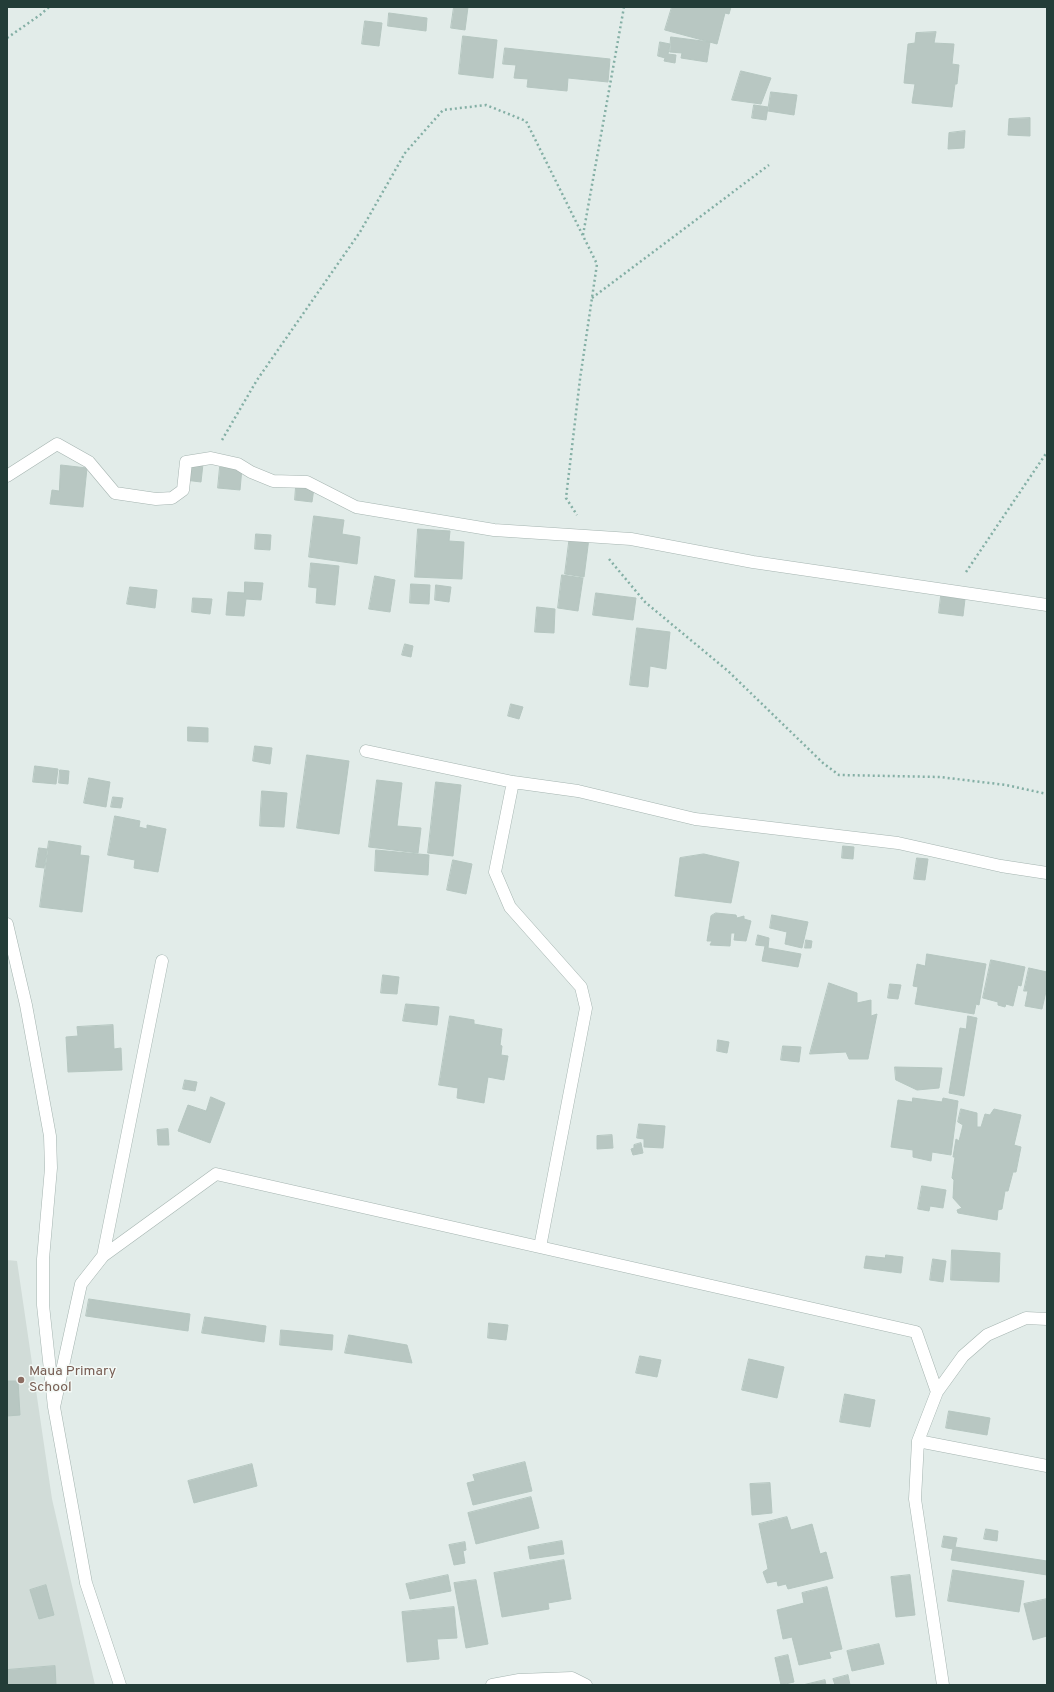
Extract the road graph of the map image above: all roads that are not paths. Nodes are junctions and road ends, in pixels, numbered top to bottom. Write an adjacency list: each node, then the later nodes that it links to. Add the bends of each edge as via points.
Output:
1 (7, 476): 2 (street, via 57,444 89,462 115,493 156,499 172,498 183,490 186,462 211,458 238,464 273,481 307,482 356,508 494,530 631,539 753,562)
2 (1047, 605)
3 (366, 751): 4 (street)
4 (513, 782): 5 (street, via 578,791 695,819 898,843 1001,866); 8 (street, via 495,872 510,907 581,988 586,1008)
5 (1047, 873)
6 (7, 924): 12 (street, via 26,1005 50,1136 51,1168 43,1259 43,1305)
7 (162, 961): 9 (street)
8 (540, 1247): 9 (street, via 216,1174); 11 (street, via 916,1332)
9 (103, 1256): 12 (street, via 81,1284)
10 (1047, 1319): 11 (street, via 1026,1318 987,1335 963,1356)
11 (937, 1392): 13 (street)
12 (54, 1407): 15 (street, via 86,1583)
13 (918, 1441): 14 (street); 18 (street, via 915,1499)
14 (1047, 1466)
15 (120, 1685)
16 (492, 1685): 17 (street, via 519,1680 572,1678)
17 (586, 1685)
18 (943, 1685)

